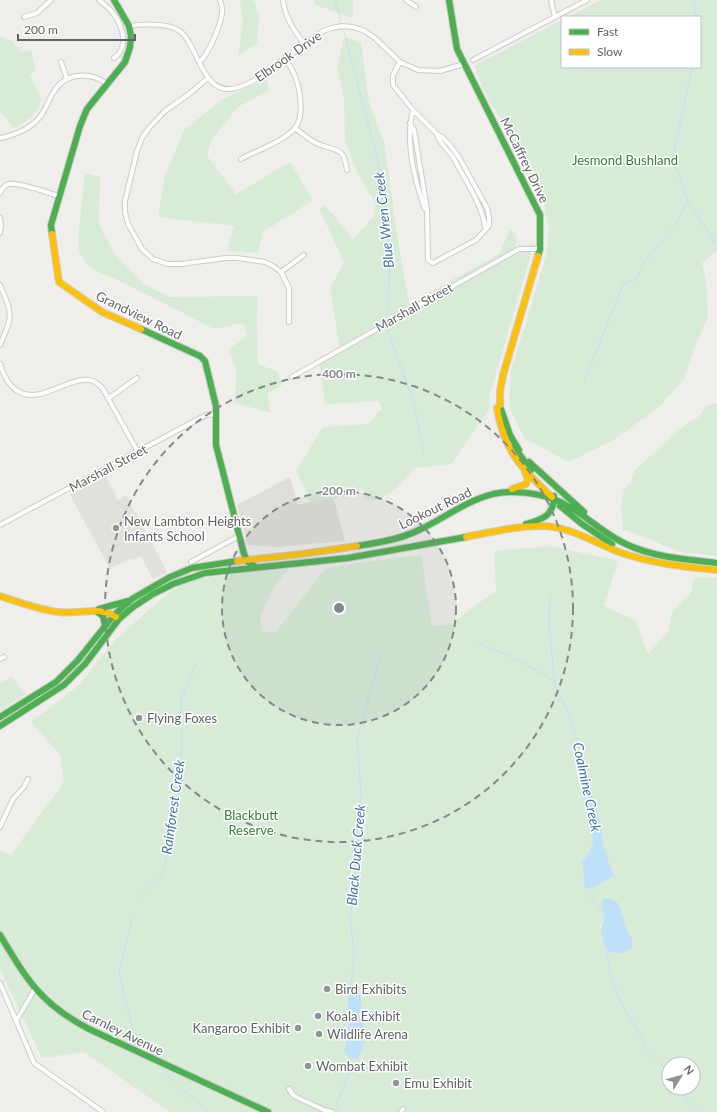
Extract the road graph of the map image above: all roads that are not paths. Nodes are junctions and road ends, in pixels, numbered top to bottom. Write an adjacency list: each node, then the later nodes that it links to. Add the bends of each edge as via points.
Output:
1 (51, 0): 11 (street, via 37,13)
2 (99, 0): 15 (street, via 113,12 121,26 122,49)
3 (114, 0): 13 (main road, Grandview Road)
4 (220, 0): 19 (street, via 223,11 218,28 204,58)
5 (283, 0): 14 (street, via 288,20)
6 (406, 0): 10 (street)
7 (449, 0): 21 (main road, McCaffrey Drive, via 456,43)
8 (551, 0): 12 (street)
9 (587, 0): 12 (street)
10 (416, 7)
11 (24, 17)
12 (555, 17): 17 (street)
13 (129, 26): 19 (street, Elbrook Drive, via 166,26 179,30); 24 (main road, Grandview Road, via 131,42 127,58)
14 (304, 44): 16 (street, Elbrook Drive); 20 (street, Elbrook Drive, via 323,31 342,26 353,27 370,34)
15 (114, 58)
16 (285, 59): 22 (street, Elbrook Drive, via 236,89 219,87); 27 (street, via 294,72 300,90 301,112)
17 (473, 60)
18 (61, 62): 23 (street)
19 (199, 62): 22 (street, Elbrook Drive)
20 (400, 62): 21 (street, Elbrook Drive, via 418,70 435,72); 25 (street, via 393,75 393,82)
21 (464, 64): 38 (main road, McCaffrey Drive, via 540,215)
22 (208, 78): 40 (street, via 165,111 142,138 125,201 128,224 142,249 153,258 167,264 237,258 265,262)
23 (67, 79): 24 (street, via 87,76); 29 (street, via 56,89 35,122 18,133)
24 (107, 84): 33 (main road, Grandview Road, via 84,114)
25 (413, 110): 26 (street); 28 (street)
26 (410, 123): 34 (street, via 414,130); 34 (street, via 411,156 420,198)
27 (295, 128): 30 (street); 31 (street, via 316,143 340,151 345,157)
28 (437, 134): 36 (street, via 451,153 479,206 484,217); 36 (street, via 450,145 460,159 487,208 489,226)
29 (0, 138)
30 (241, 159)
31 (348, 170)
32 (0, 193): 33 (street, via 3,187 11,184)
33 (59, 196): 49 (main road, Grandview Road, via 51,227 60,282 102,312 203,358 208,367)
34 (428, 217): 36 (street, via 428,260 433,263 476,240)
35 (0, 218): 37 (street)
36 (485, 230)
37 (0, 233)
38 (540, 250): 45 (street, Marshall Street, via 518,249); 48 (main road, McCaffrey Drive, via 503,375)
39 (304, 254): 40 (street)
40 (281, 272): 42 (street, via 289,288)
41 (0, 285): 43 (street, via 11,316)
42 (290, 322)
43 (0, 345)
44 (0, 364): 47 (street, via 10,384 24,394 37,395 85,380 96,382 104,388)
45 (292, 376)
46 (137, 378): 47 (street)
47 (109, 398): 50 (street)
48 (500, 405): 51 (main road, via 497,408 503,437 510,452); 54 (main road, via 505,428 515,449 550,489); 58 (main road, via 510,435 524,456 604,528)
49 (216, 414): 50 (street, Marshall Street, via 206,415); 59 (main road, Grandview Road, via 216,445)
50 (138, 452): 56 (street, Marshall Street)
51 (523, 469): 52 (main road, via 527,477 526,484); 54 (main road)
52 (508, 492): 53 (main road, Lookout Road); 61 (main road, Lookout Road, via 482,498 420,530 382,542)
53 (535, 493): 54 (main road, Lookout Road); 55 (main road, via 549,503 551,508)
54 (554, 500): 55 (main road, via 554,508); 58 (main road, Lookout Road, via 576,511); 60 (main road, via 586,528)
55 (548, 515): 57 (main road)
56 (0, 525)
57 (503, 530): 60 (main road, Lookout Road, via 532,526 558,528); 64 (main road, Lookout Road, via 348,558)
58 (605, 533): 63 (main road, Lookout Road, via 638,549 682,559)
59 (239, 536): 61 (main road, Grandview Road); 62 (street)
60 (639, 558): 65 (main road, Lookout Road)
61 (247, 560): 64 (main road); 67 (main road, Lookout Road, via 188,570 170,577)
62 (191, 562)
63 (717, 563)
64 (256, 567): 69 (main road, Lookout Road, via 206,573 182,580 160,590)
65 (717, 570)
66 (0, 596): 68 (main road, via 60,612)
67 (132, 599): 68 (main road); 69 (main road, Lookout Road)
68 (96, 610): 69 (main road, via 108,611); 70 (main road, via 103,615)
69 (116, 617): 70 (main road); 72 (main road, via 86,664 64,685)
70 (105, 625): 71 (main road, via 62,677)
71 (0, 717)
72 (0, 726)
73 (28, 778): 74 (street, via 13,799)
74 (0, 828)
75 (0, 935): 77 (main road, Carnley Avenue)
76 (0, 982): 78 (street)
77 (35, 989): 78 (street); 81 (main road, Carnley Avenue, via 54,1007 76,1022)
78 (16, 1021): 80 (street, via 34,1063)
79 (289, 1089): 82 (street, via 294,1096)
80 (103, 1112)
81 (268, 1112)
82 (332, 1112)

